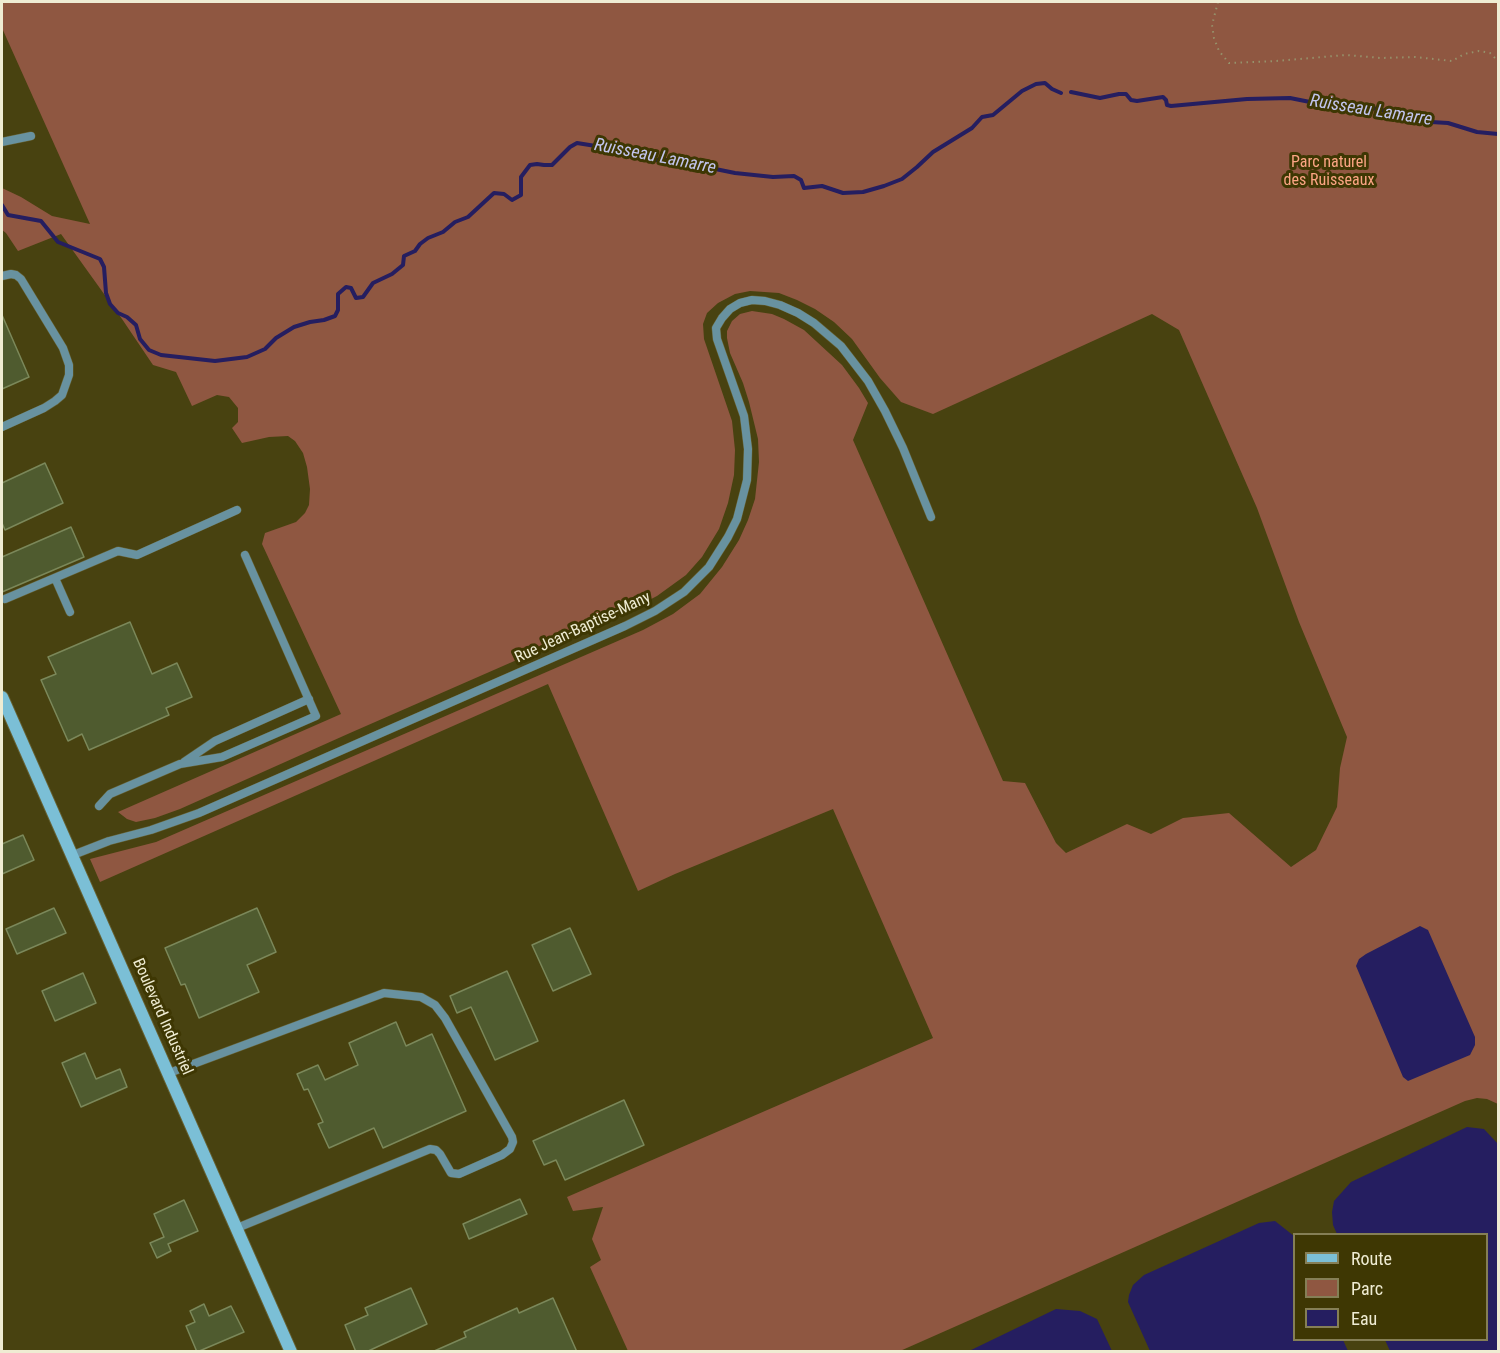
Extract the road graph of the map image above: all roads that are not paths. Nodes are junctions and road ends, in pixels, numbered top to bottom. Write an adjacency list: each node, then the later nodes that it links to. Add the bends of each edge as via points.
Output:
1 (31, 136): 2 (lane)
2 (2, 142)
3 (2, 276): 4 (lane, via 11,274 21,279 63,348 69,375 62,395 55,401)
4 (2, 427)
5 (237, 510): 8 (lane, via 137,555 118,551)
6 (931, 517): 15 (lane, Rue Jean-Baptise-Many, via 885,411 841,346 814,323 780,305 752,300 740,303 730,309 716,328 744,416 747,480 728,537 709,567 684,592 632,623 199,813)
7 (245, 555): 12 (lane)
8 (55, 578): 9 (lane); 10 (lane)
9 (5, 599)
10 (70, 612)
11 (2, 697): 15 (street, Boulevard Industriel)
12 (309, 699): 13 (lane, via 215,741); 13 (lane, via 316,716 222,757)
13 (180, 764): 14 (lane, via 110,794)
14 (99, 806)
15 (73, 855): 16 (street, Boulevard Industriel)
16 (169, 1073): 17 (street, Boulevard Industriel); 17 (lane, via 384,993 421,997 435,1005 445,1018 512,1137 510,1149 502,1155 459,1174 451,1173 440,1154 430,1149)
17 (237, 1228): 18 (street, Boulevard Industriel)
18 (291, 1352)

